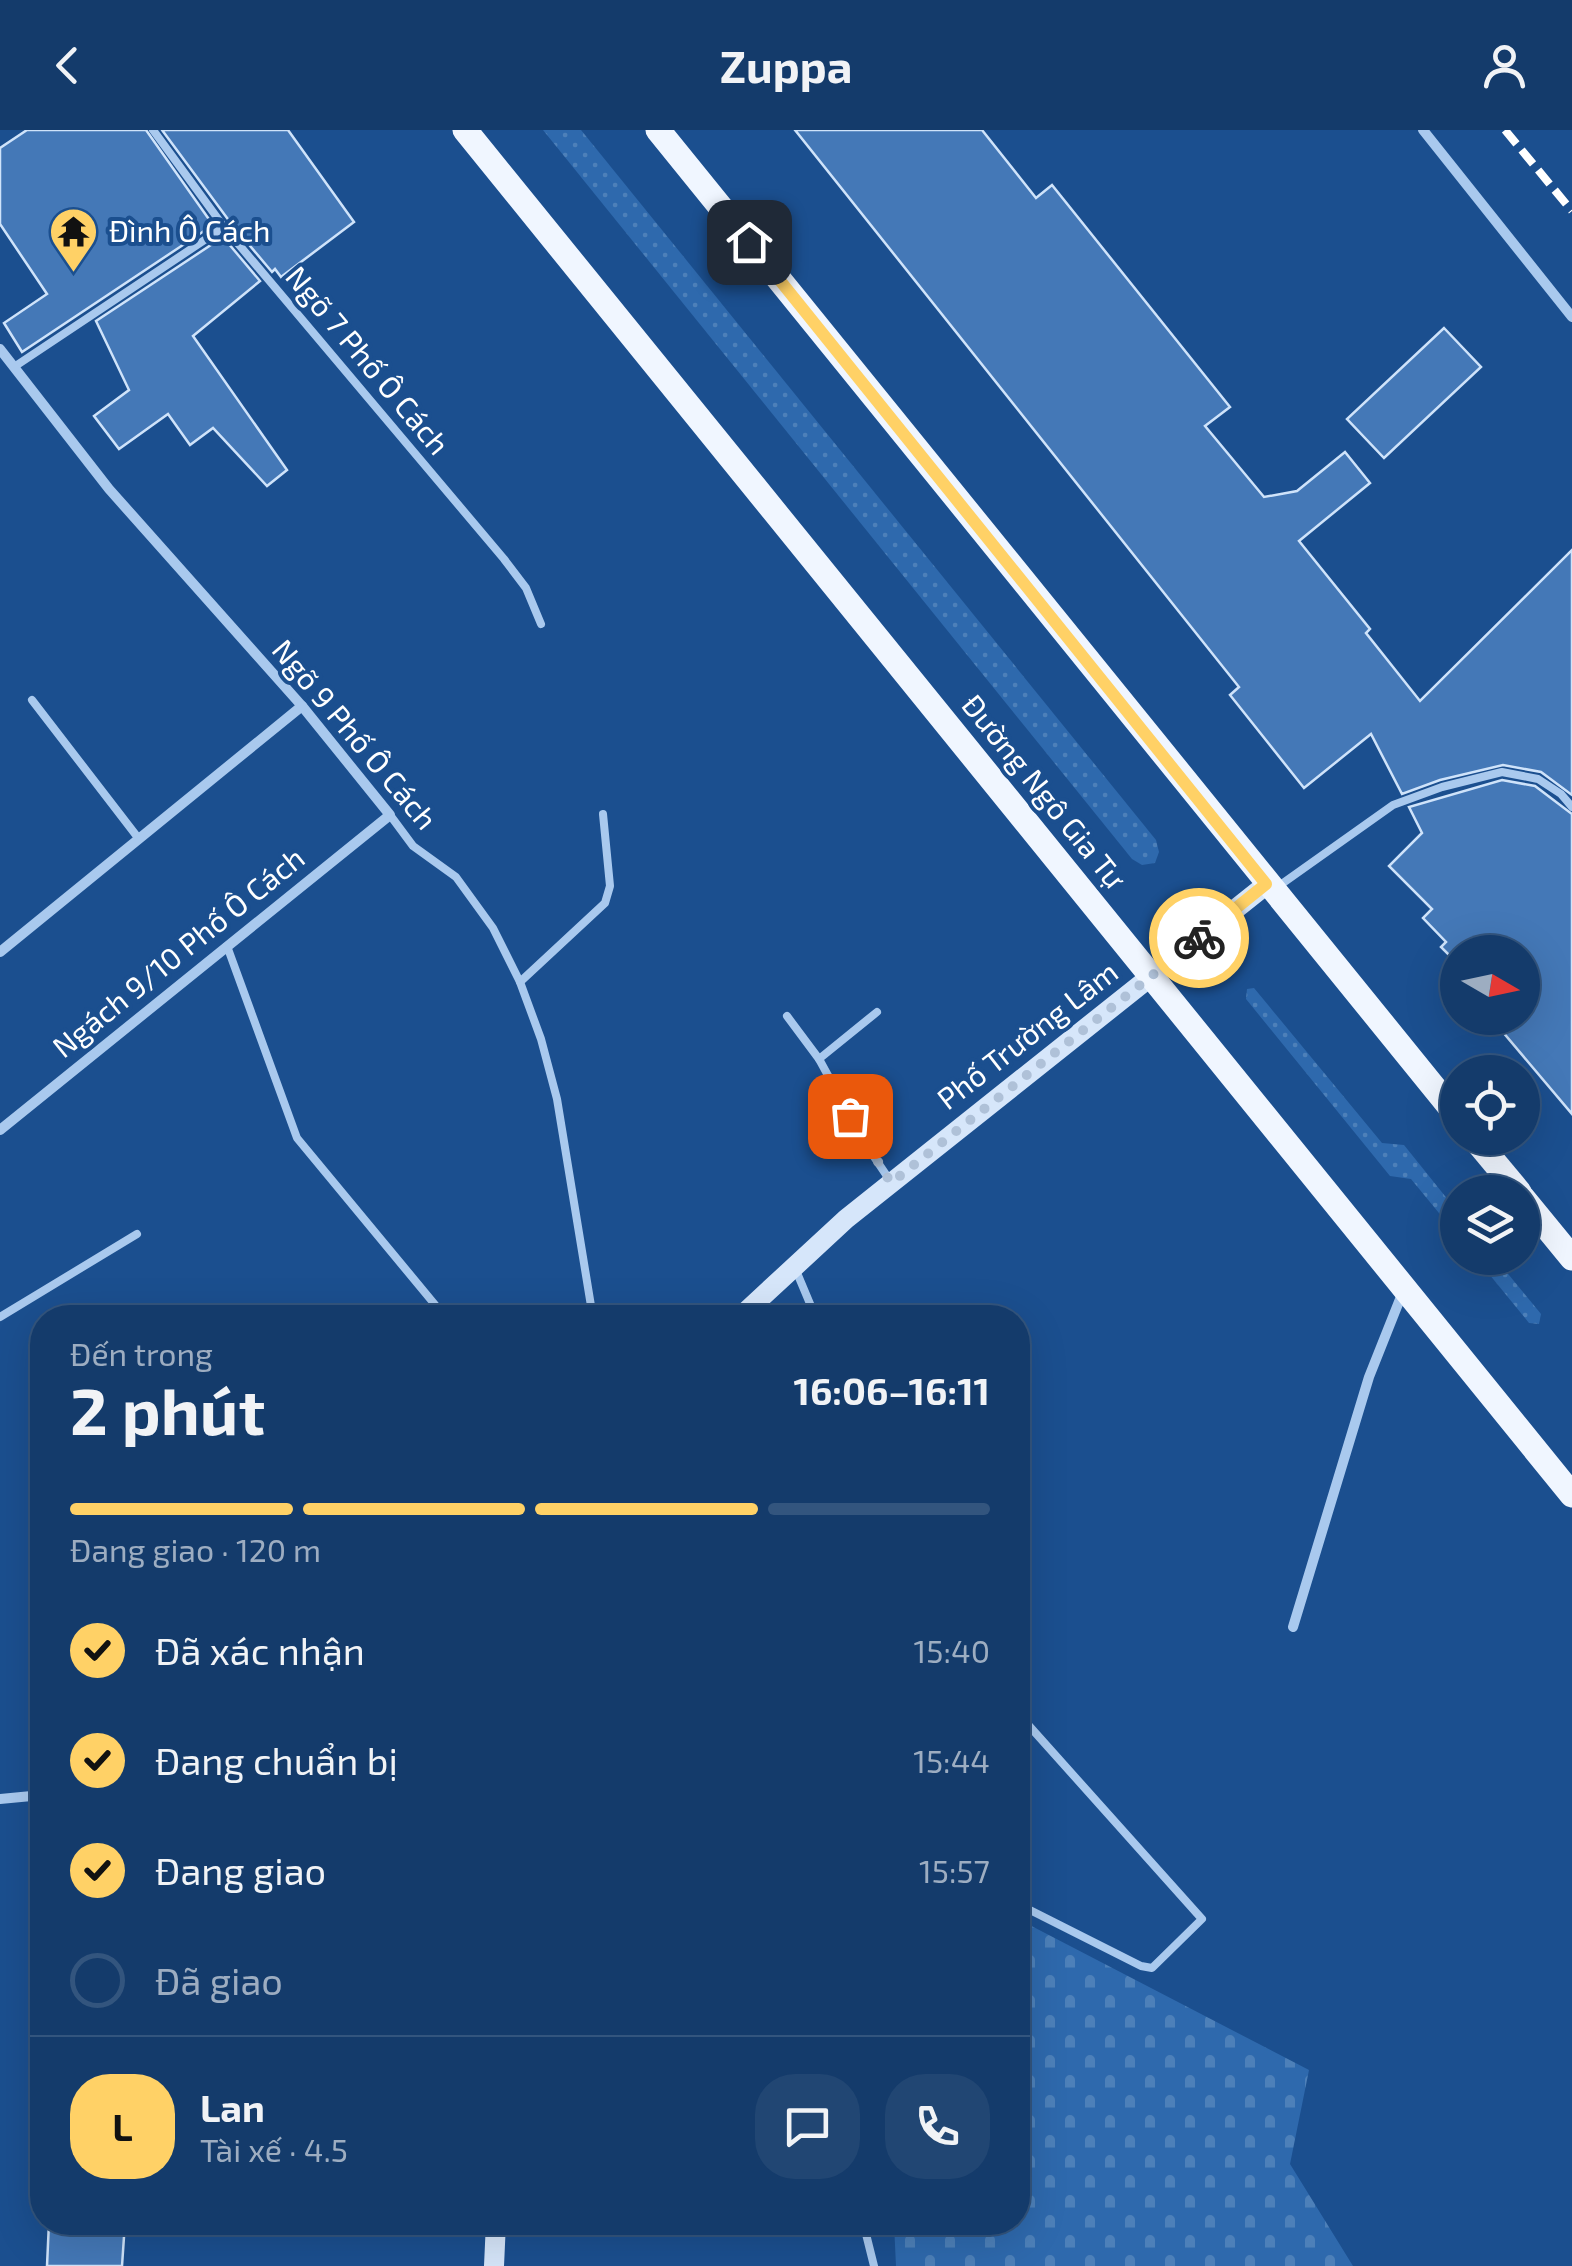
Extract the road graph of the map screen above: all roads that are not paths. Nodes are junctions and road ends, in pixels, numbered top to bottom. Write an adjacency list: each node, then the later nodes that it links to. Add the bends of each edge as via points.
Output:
1 (153, 130): 5 (lane, Ngõ 7 Phố Ô Cách)
2 (465, 130): 19 (main road, Đường Ngô Gia Tự)
3 (658, 130): 16 (main road)
4 (1423, 130): 6 (street)
5 (224, 227): 8 (lane); 9 (lane, Ngõ 7 Phố Ô Cách, via 504,559)
6 (1572, 317)
7 (0, 349): 8 (street, Ngõ 9 Phố Ô Cách)
8 (14, 367): 11 (street, Ngõ 9 Phố Ô Cách, via 109,489)
9 (541, 624)
10 (32, 700): 15 (lane)
11 (302, 706): 14 (street, Ngõ 9 Phố Ô Cách); 15 (street)
12 (1572, 807): 16 (lane, via 1538,779 1502,772 1442,787 1393,804)
13 (602, 814): 20 (lane, via 610,886 605,903)
14 (390, 815): 17 (street, Ngách 9/10 Phố Ô Cách); 20 (lane, Ngõ 9 Phố Ô Cách, via 413,846 456,877 493,928)
15 (139, 838): 18 (street)
16 (1270, 887): 19 (main road, Phố Trường Lâm); 24 (main road)
17 (228, 946): 25 (street, Ngách 9/10 Phố Ô Cách); 34 (lane, via 297,1138)
18 (0, 952)
19 (1151, 976): 28 (main road, Phố Trường Lâm); 33 (main road, Đường Ngô Gia Tự)
20 (520, 982): 35 (lane, Ngõ 9 Phố Ô Cách, via 556,1098)
21 (877, 1012): 23 (lane)
22 (787, 1016): 23 (lane)
23 (820, 1060): 28 (lane)
24 (1440, 1095)
25 (0, 1130)
26 (1488, 1155): 27 (main road)
27 (1504, 1175)
28 (891, 1183): 32 (main road, Phố Trường Lâm)
29 (1540, 1219): 31 (main road)
30 (137, 1234): 38 (lane)
31 (1572, 1258)
32 (793, 1264): 36 (main road, Phố Trường Lâm); 37 (lane)
33 (1404, 1288): 39 (main road, Đường Ngô Gia Tự); 40 (street)
34 (435, 1305)
35 (590, 1305)
36 (751, 1305)
37 (810, 1305)
38 (0, 1317)
39 (1571, 1490)
40 (1293, 1627)
41 (1030, 1726): 44 (lane, via 1202,1918 1152,1968)
42 (30, 1796): 43 (street)
43 (0, 1800)
44 (1030, 1910)
45 (495, 2235): 47 (main road)
46 (866, 2235): 48 (lane)
47 (494, 2266)
48 (874, 2266)

